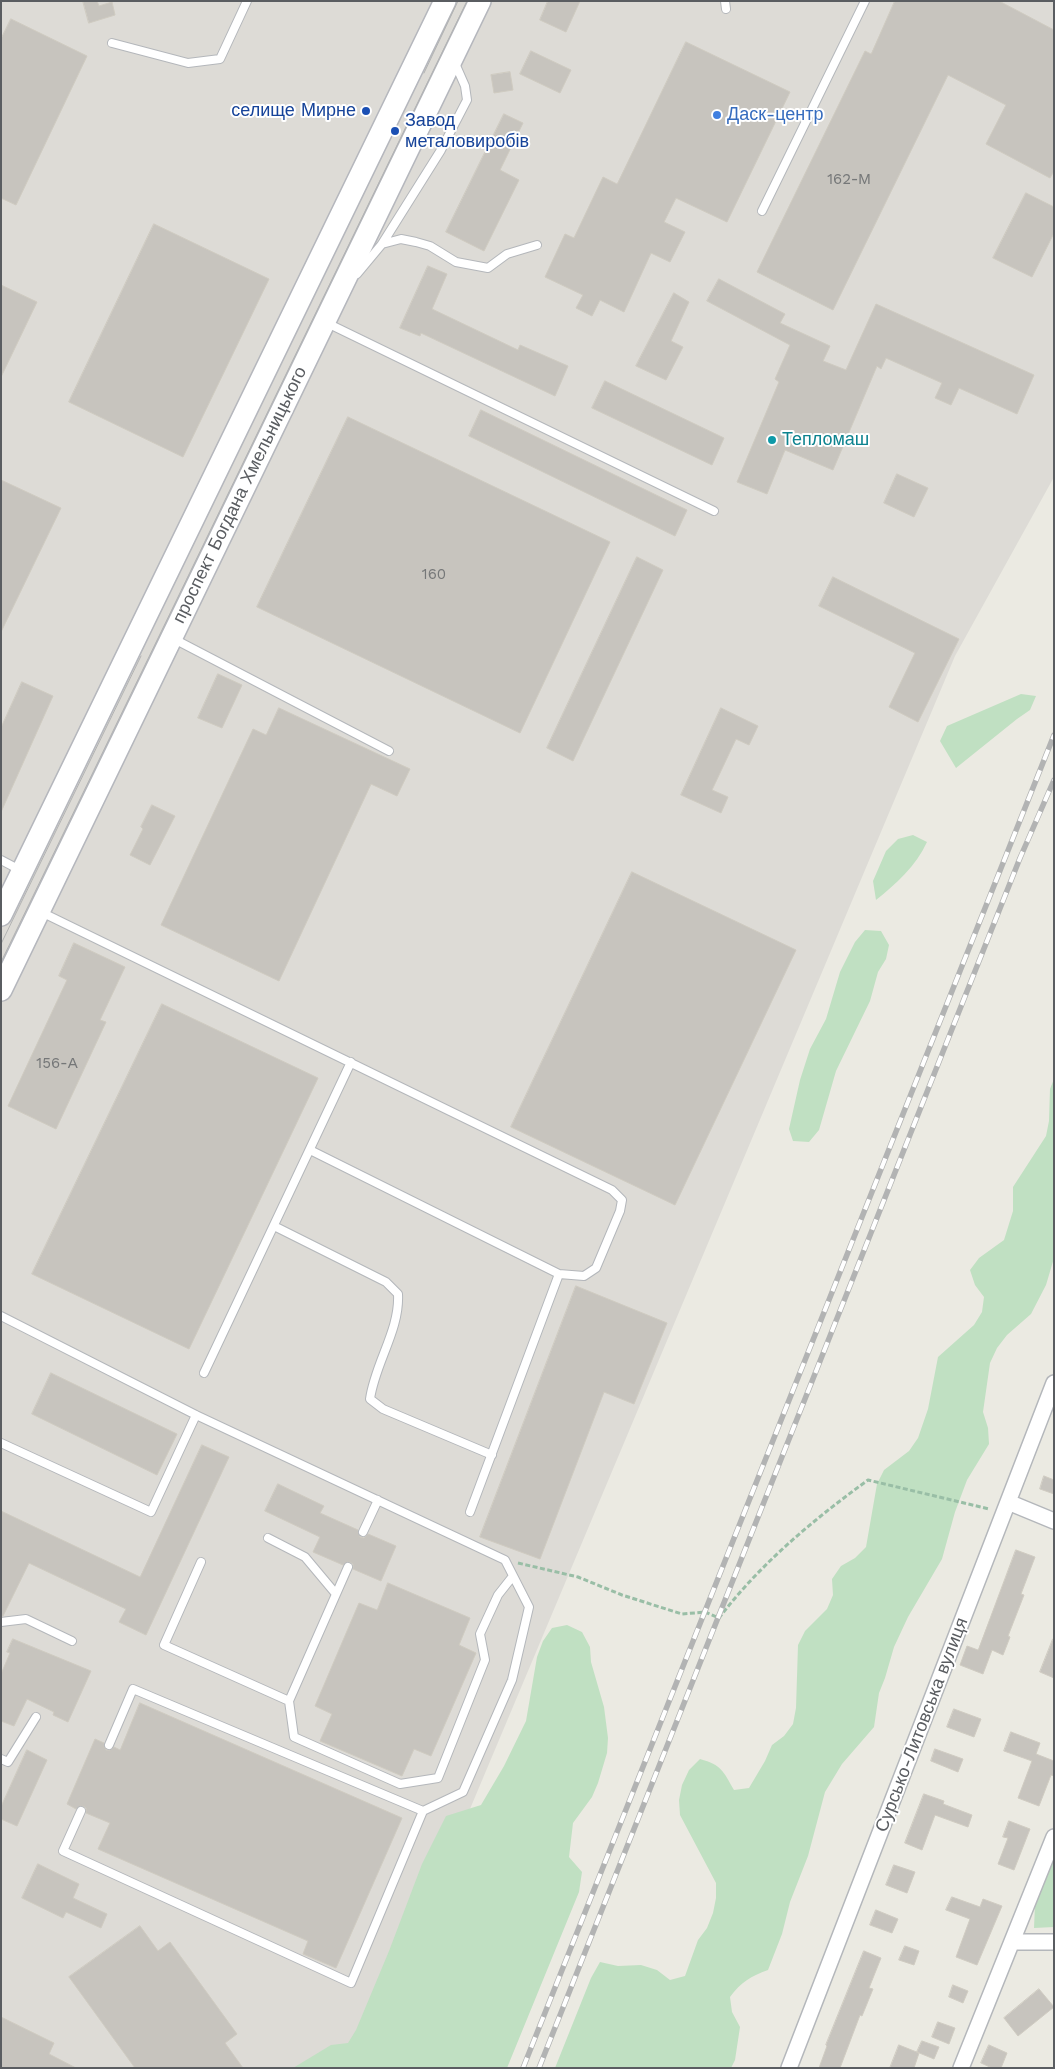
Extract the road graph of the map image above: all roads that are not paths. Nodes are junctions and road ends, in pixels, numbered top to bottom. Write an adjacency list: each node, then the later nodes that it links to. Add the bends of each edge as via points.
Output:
1 (247, 1): 5 (lane, via 220,58 188,63)
2 (445, 1): 16 (main road, проспект Богдана Хмельницького)
3 (480, 1): 6 (main road, проспект Богдана Хмельницького)
4 (865, 1): 7 (lane)
5 (112, 43)
6 (453, 58): 8 (lane, via 465,86 467,100 441,150); 10 (main road, проспект Богдана Хмельницького)
7 (762, 211)
8 (382, 244): 9 (lane, via 401,239 416,242 430,246 456,262 488,268 507,254); 10 (lane)
9 (538, 245)
10 (336, 299): 11 (main road, проспект Богдана Хмельницького)
11 (325, 322): 12 (lane); 13 (main road, проспект Богдана Хмельницького)
12 (714, 511)
13 (171, 638): 14 (lane); 17 (main road, проспект Богдана Хмельницького)
14 (389, 751)
15 (1, 860): 16 (lane)
16 (22, 871): 18 (main road, проспект Богдана Хмельницького)
17 (39, 911): 19 (main road, проспект Богдана Хмельницького); 20 (lane)
18 (1, 915)
19 (1, 990)
20 (352, 1062): 21 (lane); 23 (lane, via 612,1190 622,1200 596,1268 584,1276)
21 (310, 1150): 22 (lane); 23 (lane)
22 (274, 1226): 25 (lane); 29 (lane, via 386,1282 398,1294 398,1309 370,1399 383,1409)
23 (558, 1274): 29 (lane)
24 (1, 1316): 27 (lane)
25 (204, 1373)
26 (1054, 1383): 31 (street, Сурсько-Литовська вулиця)
27 (196, 1415): 28 (lane, via 150,1512); 30 (lane)
28 (1, 1443)
29 (492, 1455): 32 (lane)
30 (378, 1500): 34 (lane); 38 (lane, via 505,1560)
31 (1006, 1507): 33 (street); 51 (street, Сурсько-Литовська вулиця)
32 (470, 1512)
33 (1054, 1521)
34 (364, 1532)
35 (268, 1538): 39 (lane, via 305,1557)
36 (201, 1562): 42 (lane, via 164,1645)
37 (348, 1567): 39 (lane)
38 (513, 1576): 42 (lane, via 498,1595 480,1634 485,1660 438,1778 400,1784 294,1737); 47 (lane, via 529,1607 512,1680 463,1792)
39 (336, 1594): 42 (lane)
40 (1, 1622): 41 (lane, via 26,1619)
41 (72, 1641)
42 (289, 1701)
43 (36, 1716): 45 (lane, via 8,1762)
44 (109, 1745): 47 (lane, via 133,1690)
45 (1, 1759)
46 (81, 1811): 47 (lane, via 63,1851 351,1984)
47 (423, 1811)
48 (1054, 1837): 49 (street)
49 (1013, 1942): 50 (street); 52 (street)
50 (1054, 1942)
51 (789, 2068)
52 (961, 2068)

